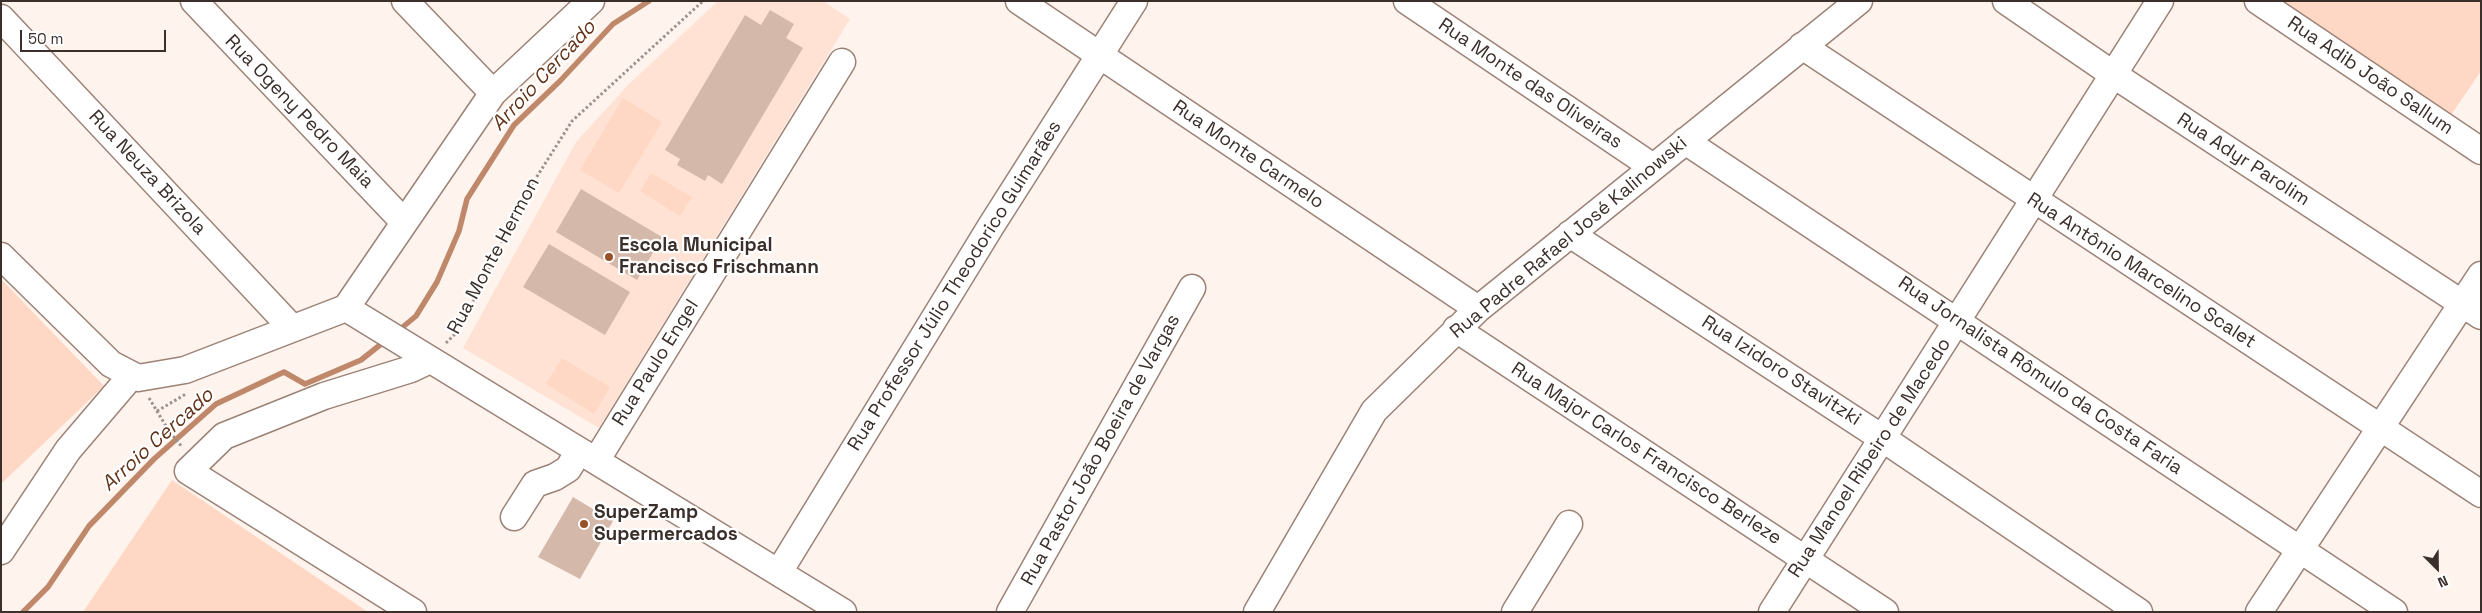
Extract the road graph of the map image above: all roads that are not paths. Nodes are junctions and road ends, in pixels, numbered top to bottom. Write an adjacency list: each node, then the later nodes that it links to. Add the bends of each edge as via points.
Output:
1 (194, 1): 21 (street, Rua Ogeny Pedro Maia)
2 (405, 1): 16 (street)
3 (591, 1): 16 (street)
4 (1019, 1): 13 (street, Rua Monte Carmelo)
5 (1134, 1): 13 (street, Rua Professor Júlio Theodorico Guimarães)
6 (1408, 1): 19 (street, Rua Monte das Oliveiras)
7 (2006, 1): 15 (street, Rua Adyr Parolim)
8 (2160, 1): 15 (street, Rua Manoel Ribeiro de Macedo)
9 (2258, 1): 18 (street, Rua Adib João Sallum)
10 (1843, 5): 12 (street, Rua Padre Rafael José Kalinowski)
11 (1, 18): 30 (street, Rua Neuza Brizola)
12 (1802, 46): 17 (street, Rua Padre Rafael José Kalinowski); 20 (street, Rua Antônio Marcelino Scalet)
13 (1099, 56): 27 (street, Rua Monte Carmelo); 43 (street, Rua Professor Júlio Theodorico Guimarães)
14 (842, 62): 36 (street, Rua Paulo Engel)
15 (2114, 75): 20 (street, Rua Manoel Ribeiro de Macedo); 28 (street, Rua Adyr Parolim)
16 (493, 93): 21 (street)
17 (1685, 141): 19 (street, Rua Padre Rafael José Kalinowski); 29 (street, Rua Jornalista Rômulo da Costa Faria)
18 (2481, 152)
19 (1653, 167): 22 (street, Rua Padre Rafael José Kalinowski)
20 (2034, 201): 29 (street, Rua Manoel Ribeiro de Macedo); 34 (street, Rua Antônio Marcelino Scalet)
21 (404, 222): 26 (street)
22 (1570, 234): 27 (street, Rua Padre Rafael José Kalinowski); 35 (street, Rua Izidoro Stavitzki)
23 (1, 256): 33 (street, via 112,364)
24 (2481, 275): 28 (street)
25 (1192, 288): 46 (street, Rua Pastor João Boeira de Vargas)
26 (346, 308): 30 (street); 32 (street)
27 (1478, 308): 31 (street, Rua Padre Rafael José Kalinowski)
28 (2471, 310): 34 (street)
29 (1957, 321): 35 (street, Rua Manoel Ribeiro de Macedo); 40 (street, Rua Jornalista Rômulo da Costa Faria)
30 (292, 328): 33 (street, via 185,370)
31 (1456, 329): 42 (street, Rua Major Carlos Francisco Berleze); 47 (street, Rua Padre Rafael José Kalinowski, via 1374,411)
32 (422, 355): 36 (street); 45 (street, via 412,369 324,396 224,436 187,461)
33 (135, 377): 41 (street, via 68,450)
34 (2380, 428): 37 (street, Rua Antônio Marcelino Scalet); 40 (street)
35 (1882, 438): 42 (street, Rua Manoel Ribeiro de Macedo); 51 (street, Rua Izidoro Stavitzki)
36 (587, 456): 38 (street, Rua Paulo Engel, via 556,477 535,484); 43 (street)
37 (2481, 494)
38 (514, 517)
39 (1569, 524): 48 (street)
40 (2299, 550): 52 (street); 53 (street, Rua Jornalista Rômulo da Costa Faria)
41 (1, 551)
42 (1805, 560): 49 (street, Rua Manoel Ribeiro de Macedo); 50 (street, Rua Major Carlos Francisco Berleze)
43 (779, 572): 44 (street)
44 (841, 611)
45 (413, 612)
46 (1010, 612)
47 (1257, 612)
48 (1515, 612)
49 (1772, 612)
50 (1885, 612)
51 (2139, 612)
52 (2259, 612)
53 (2394, 612)

